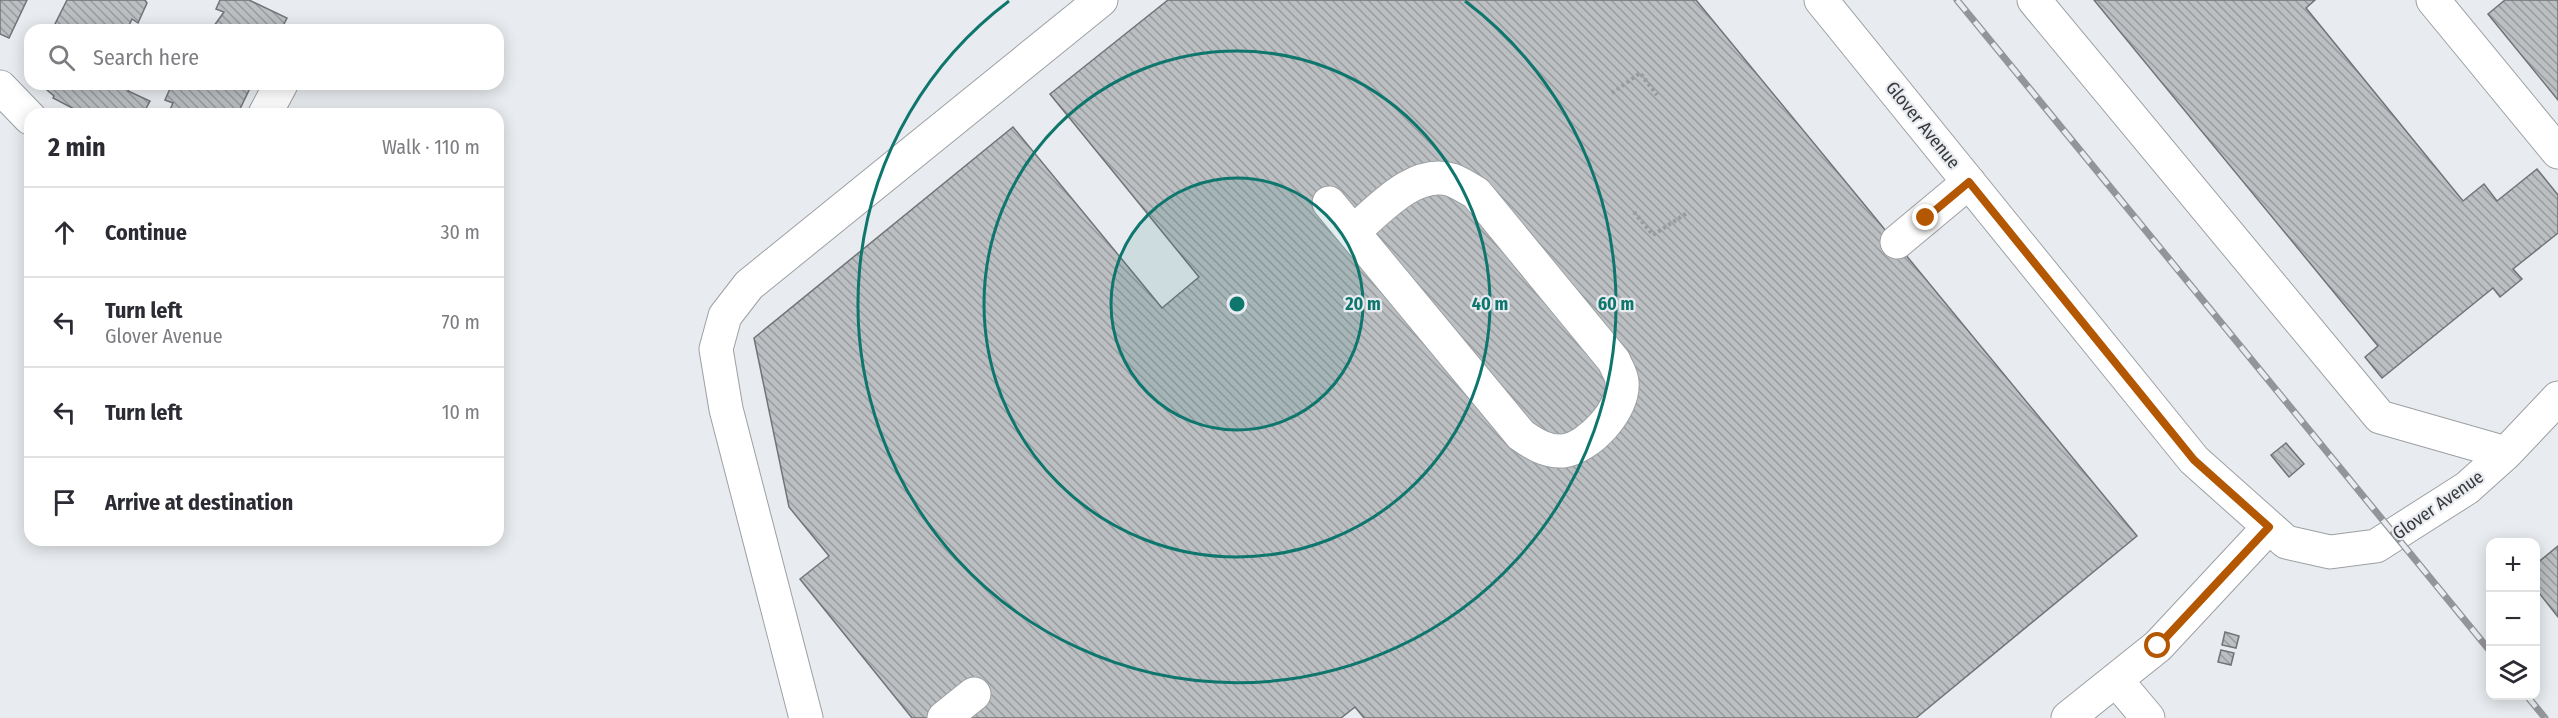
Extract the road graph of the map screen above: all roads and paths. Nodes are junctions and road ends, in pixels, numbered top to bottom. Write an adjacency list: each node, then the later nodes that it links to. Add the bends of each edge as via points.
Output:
1 (1101, 0): 23 (street, via 749,285 724,315 716,349 726,409)
2 (1821, 0): 12 (street, Glover Avenue)
3 (2034, 0): 19 (street, via 2380,417)
4 (2433, 0): 11 (street)
5 (0, 87): 10 (street)
6 (278, 90): 9 (street)
7 (1612, 93): 8 (path, via 1640,73)
8 (1657, 95)
9 (268, 108)
10 (24, 112)
11 (2558, 152)
12 (1969, 182): 17 (street); 20 (street, Glover Avenue, via 2194,460)
13 (1329, 203): 16 (street)
14 (1634, 212): 15 (path, via 1653,235)
15 (1686, 213)
16 (1353, 232): 16 (street, via 1521,435 1539,448 1564,451 1596,435 1619,404 1622,382 1614,361 1476,194 1451,180 1423,180 1398,194)
17 (1897, 242)
18 (2558, 398): 19 (street, Glover Avenue)
19 (2506, 453): 20 (street, Glover Avenue, via 2467,488 2376,546 2330,552 2286,542)
20 (2269, 527): 21 (street, via 2158,646)
21 (2116, 680): 25 (street); 26 (street)
22 (974, 694): 24 (street)
23 (806, 718)
24 (944, 718)
25 (2068, 718)
26 (2148, 718)

